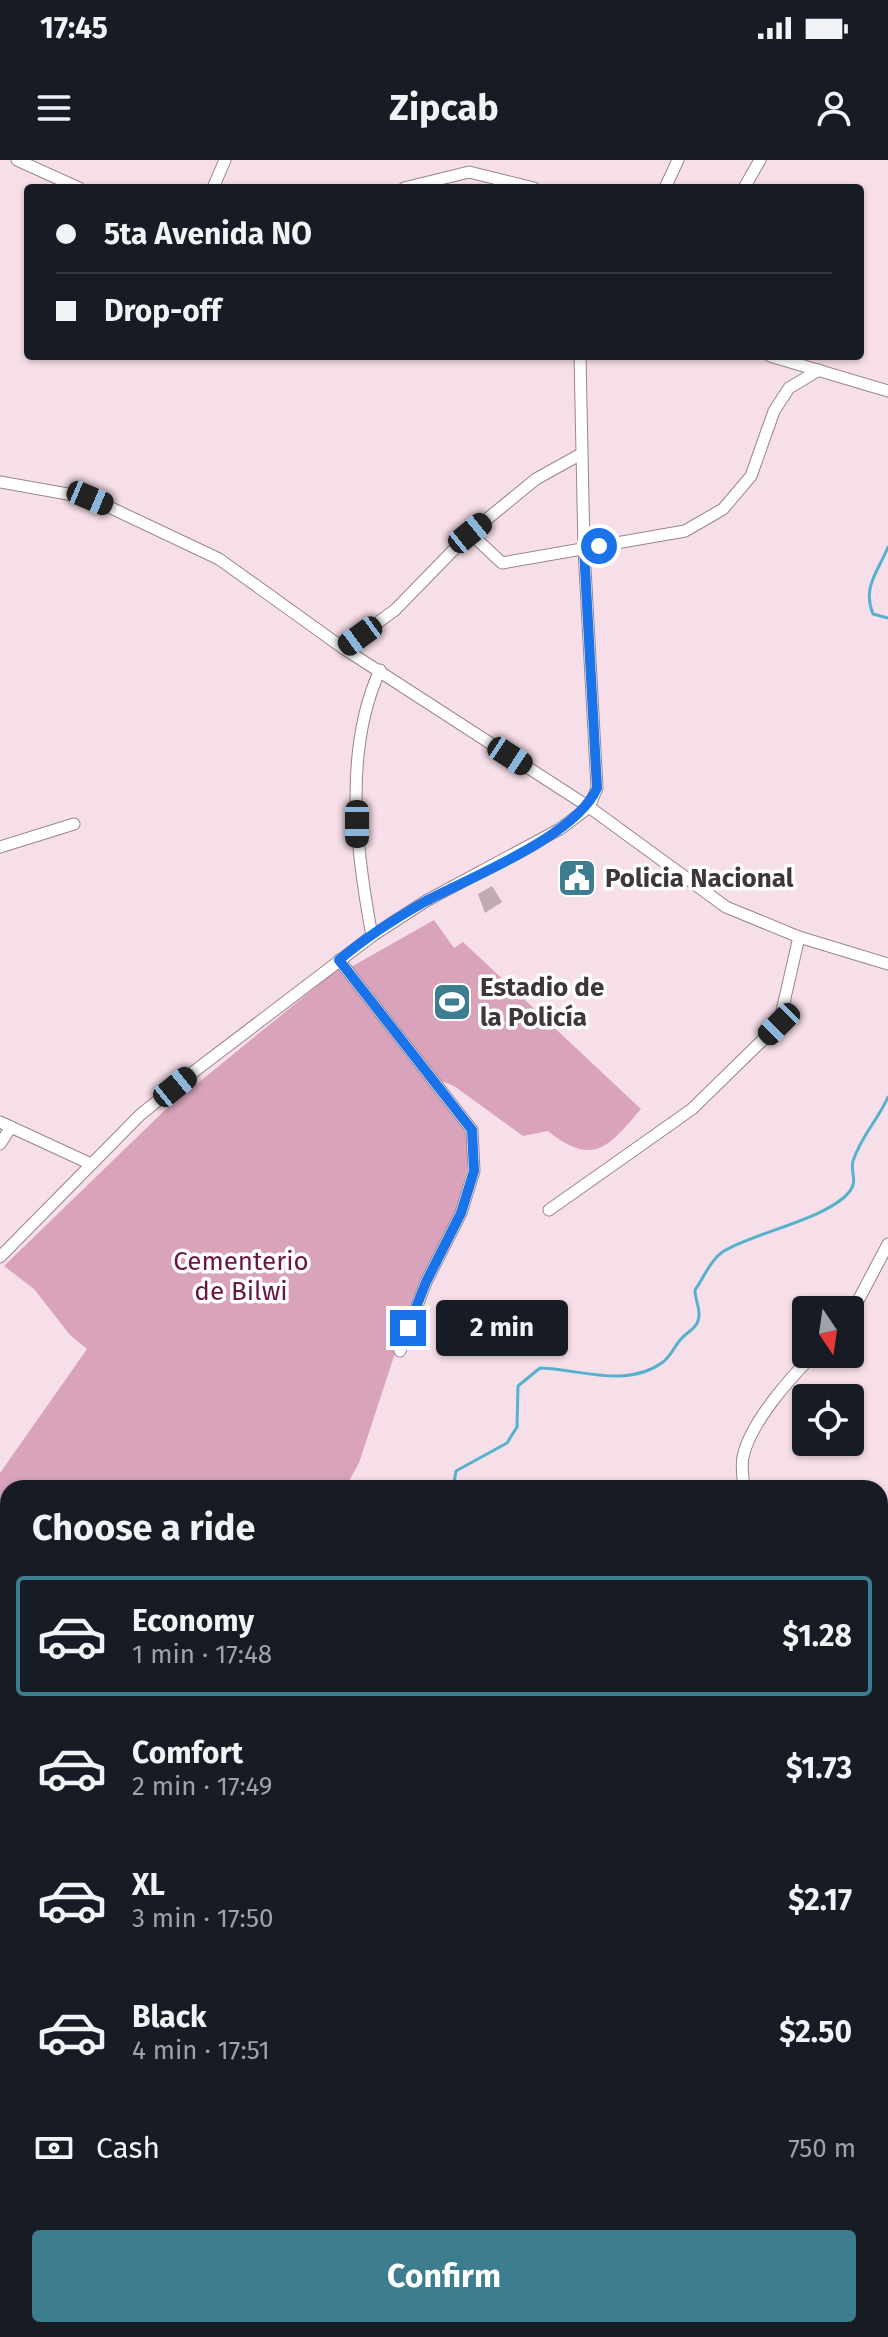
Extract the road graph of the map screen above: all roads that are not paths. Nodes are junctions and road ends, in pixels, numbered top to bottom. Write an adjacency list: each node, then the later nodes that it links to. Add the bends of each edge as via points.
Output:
1 (17, 160): 5 (street)
2 (225, 160): 6 (street)
3 (678, 160): 9 (street)
4 (760, 160): 10 (street)
5 (70, 184)
6 (215, 184)
7 (420, 184): 8 (street, via 469,172)
8 (518, 184)
9 (667, 184)
10 (746, 184)
11 (580, 360): 15 (street)
12 (784, 360): 13 (street)
13 (819, 370): 14 (street); 18 (street, via 789,388 774,411 751,476 723,509 685,531)
14 (888, 391)
15 (581, 454): 17 (street, via 536,479); 18 (street)
16 (0, 482): 19 (street, via 90,498 123,511 219,559)
17 (470, 533): 18 (street, via 502,563); 19 (street, via 395,610)
18 (584, 549): 21 (street, via 597,788)
19 (343, 648): 20 (street)
20 (380, 670): 21 (street); 24 (street, via 368,695 358,804 357,843)
21 (589, 807): 24 (street); 25 (street, via 726,907)
22 (74, 824): 23 (street)
23 (0, 847)
24 (372, 936): 26 (street)
25 (799, 937): 27 (street); 31 (street, via 779,1024 692,1109)
26 (339, 960): 30 (street, via 151,1106); 35 (street, via 472,1130 474,1171 461,1213 426,1282)
27 (888, 964)
28 (6, 1124): 29 (street); 30 (street)
29 (0, 1144)
30 (91, 1164): 33 (street)
31 (549, 1210)
32 (888, 1244): 34 (street)
33 (0, 1257)
34 (861, 1296)
35 (400, 1351)
36 (801, 1368): 37 (street, via 752,1435 742,1458)
37 (743, 1480)

